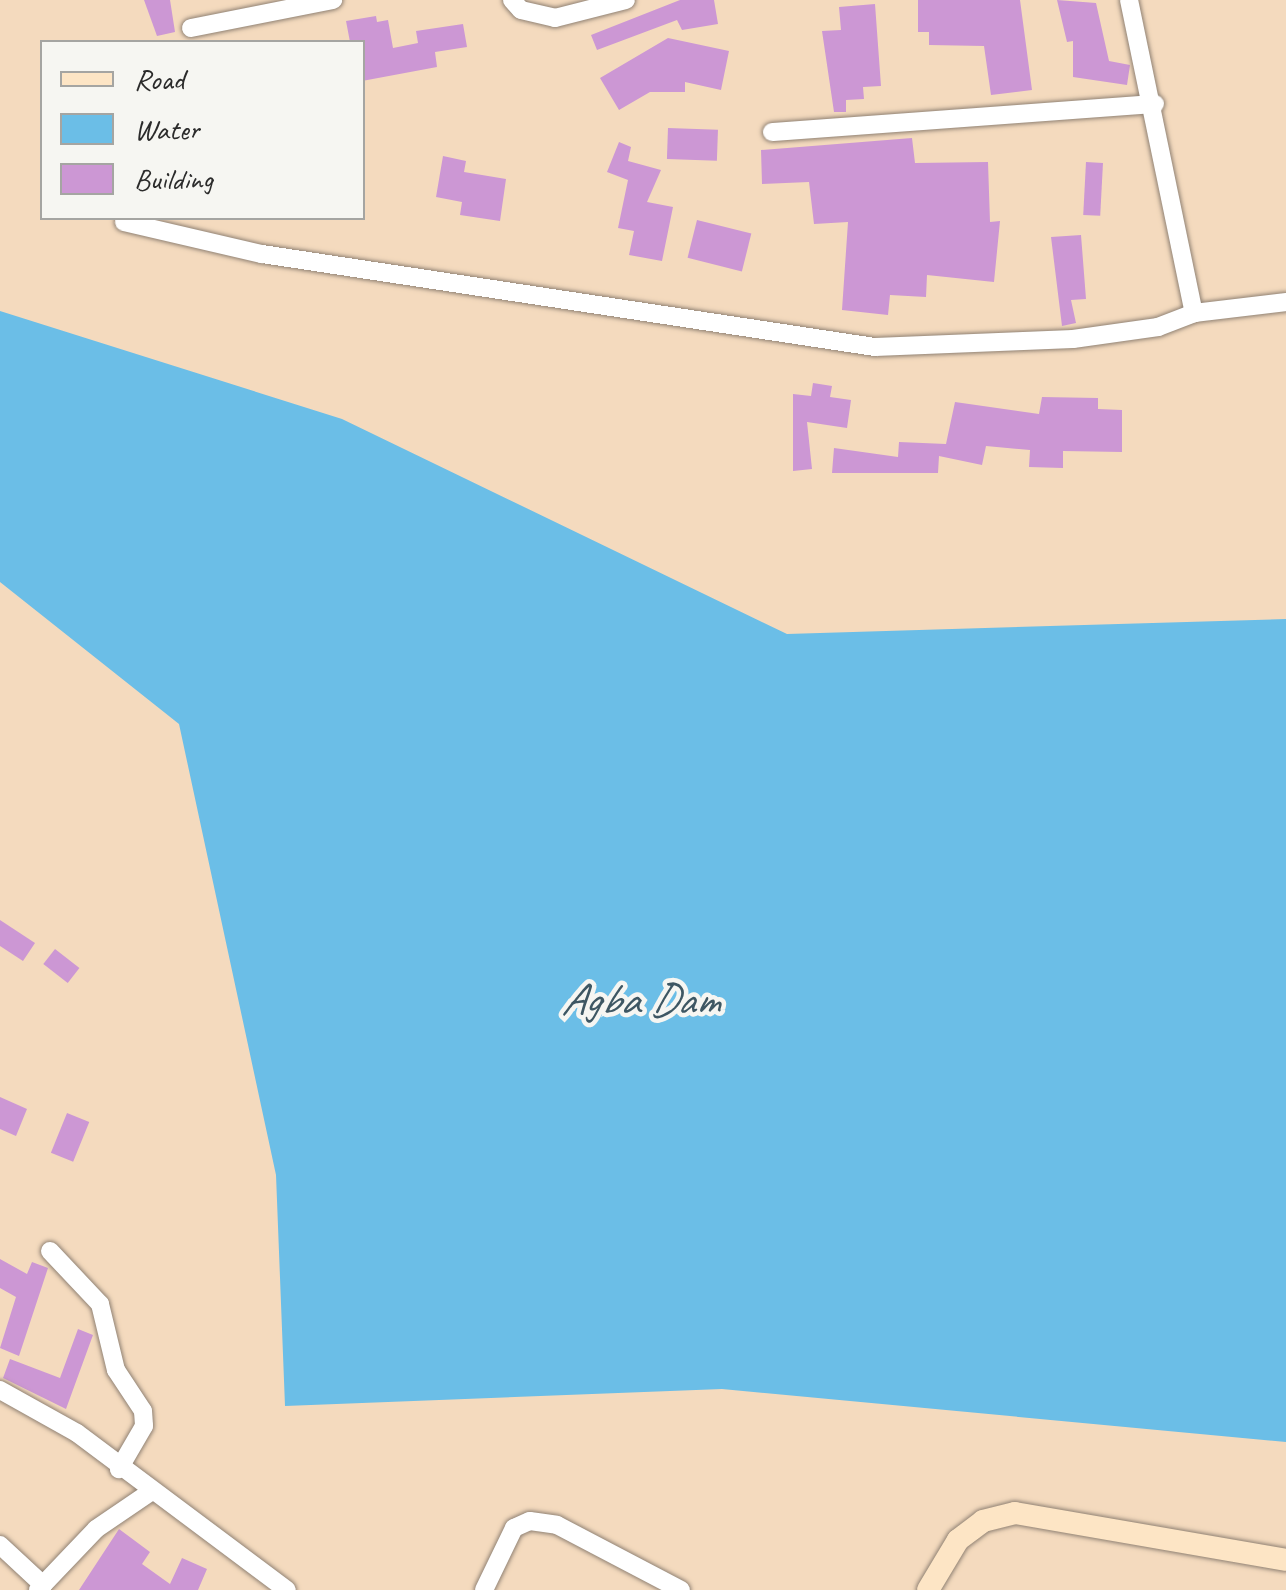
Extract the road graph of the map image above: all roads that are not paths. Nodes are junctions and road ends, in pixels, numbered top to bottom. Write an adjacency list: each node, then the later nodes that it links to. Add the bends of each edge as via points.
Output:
1 (333, 0): 5 (street)
2 (512, 0): 3 (street, via 521,10 555,18)
3 (626, 0)
4 (1128, 0): 6 (street)
5 (191, 28)
6 (1155, 104): 7 (street); 10 (street)
7 (772, 132)
8 (124, 222): 10 (street, via 262,254 876,347 1073,339 1158,327)
9 (1286, 302): 10 (street)
10 (1194, 312)
11 (50, 1251): 13 (street, via 100,1304 116,1370 143,1411 144,1426)
12 (0, 1390): 13 (street, via 77,1434)
13 (119, 1469): 14 (street)
14 (152, 1491): 17 (street, via 96,1530); 18 (street)
15 (0, 1545): 17 (street)
16 (1286, 1560): 21 (street, via 1015,1513 982,1521 958,1540)
17 (41, 1587)
18 (287, 1590)
19 (484, 1590): 20 (street, via 514,1528 530,1521 557,1525)
20 (681, 1590)
21 (928, 1590)

